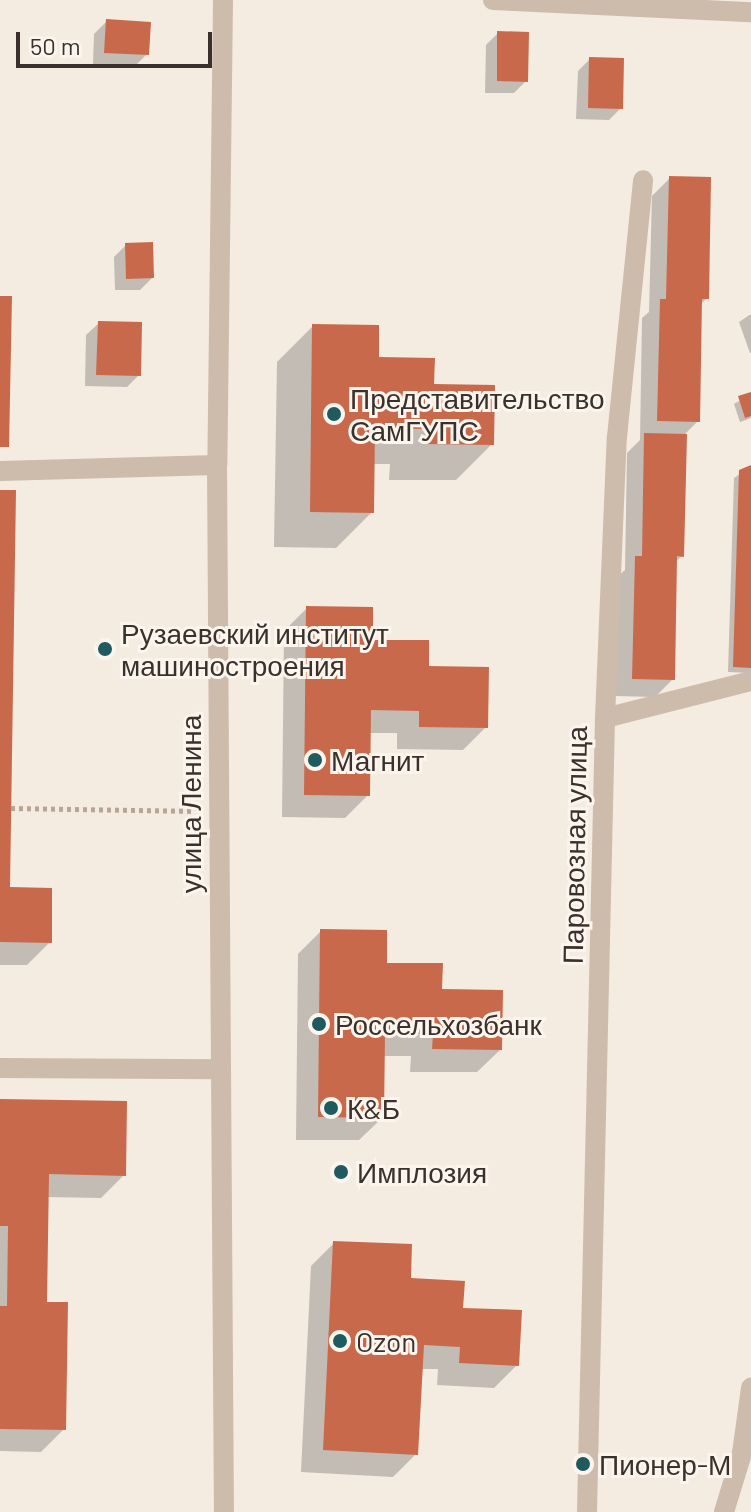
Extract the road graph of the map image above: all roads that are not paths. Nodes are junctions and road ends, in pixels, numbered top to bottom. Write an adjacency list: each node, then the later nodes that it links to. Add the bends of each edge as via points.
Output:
1 (223, 0): 5 (street, улица Ленина)
2 (493, 0): 3 (street)
3 (751, 12)
4 (643, 180): 8 (street, Паровозная улица, via 617,437)
5 (217, 465): 6 (street); 10 (street, улица Ленина)
6 (0, 471)
7 (751, 681): 8 (street)
8 (605, 718): 13 (street, Паровозная улица)
9 (0, 1068): 10 (street)
10 (220, 1069): 12 (street, улица Ленина)
11 (751, 1388): 14 (street, via 742,1453)
12 (224, 1512)
13 (587, 1512)
14 (724, 1512)

